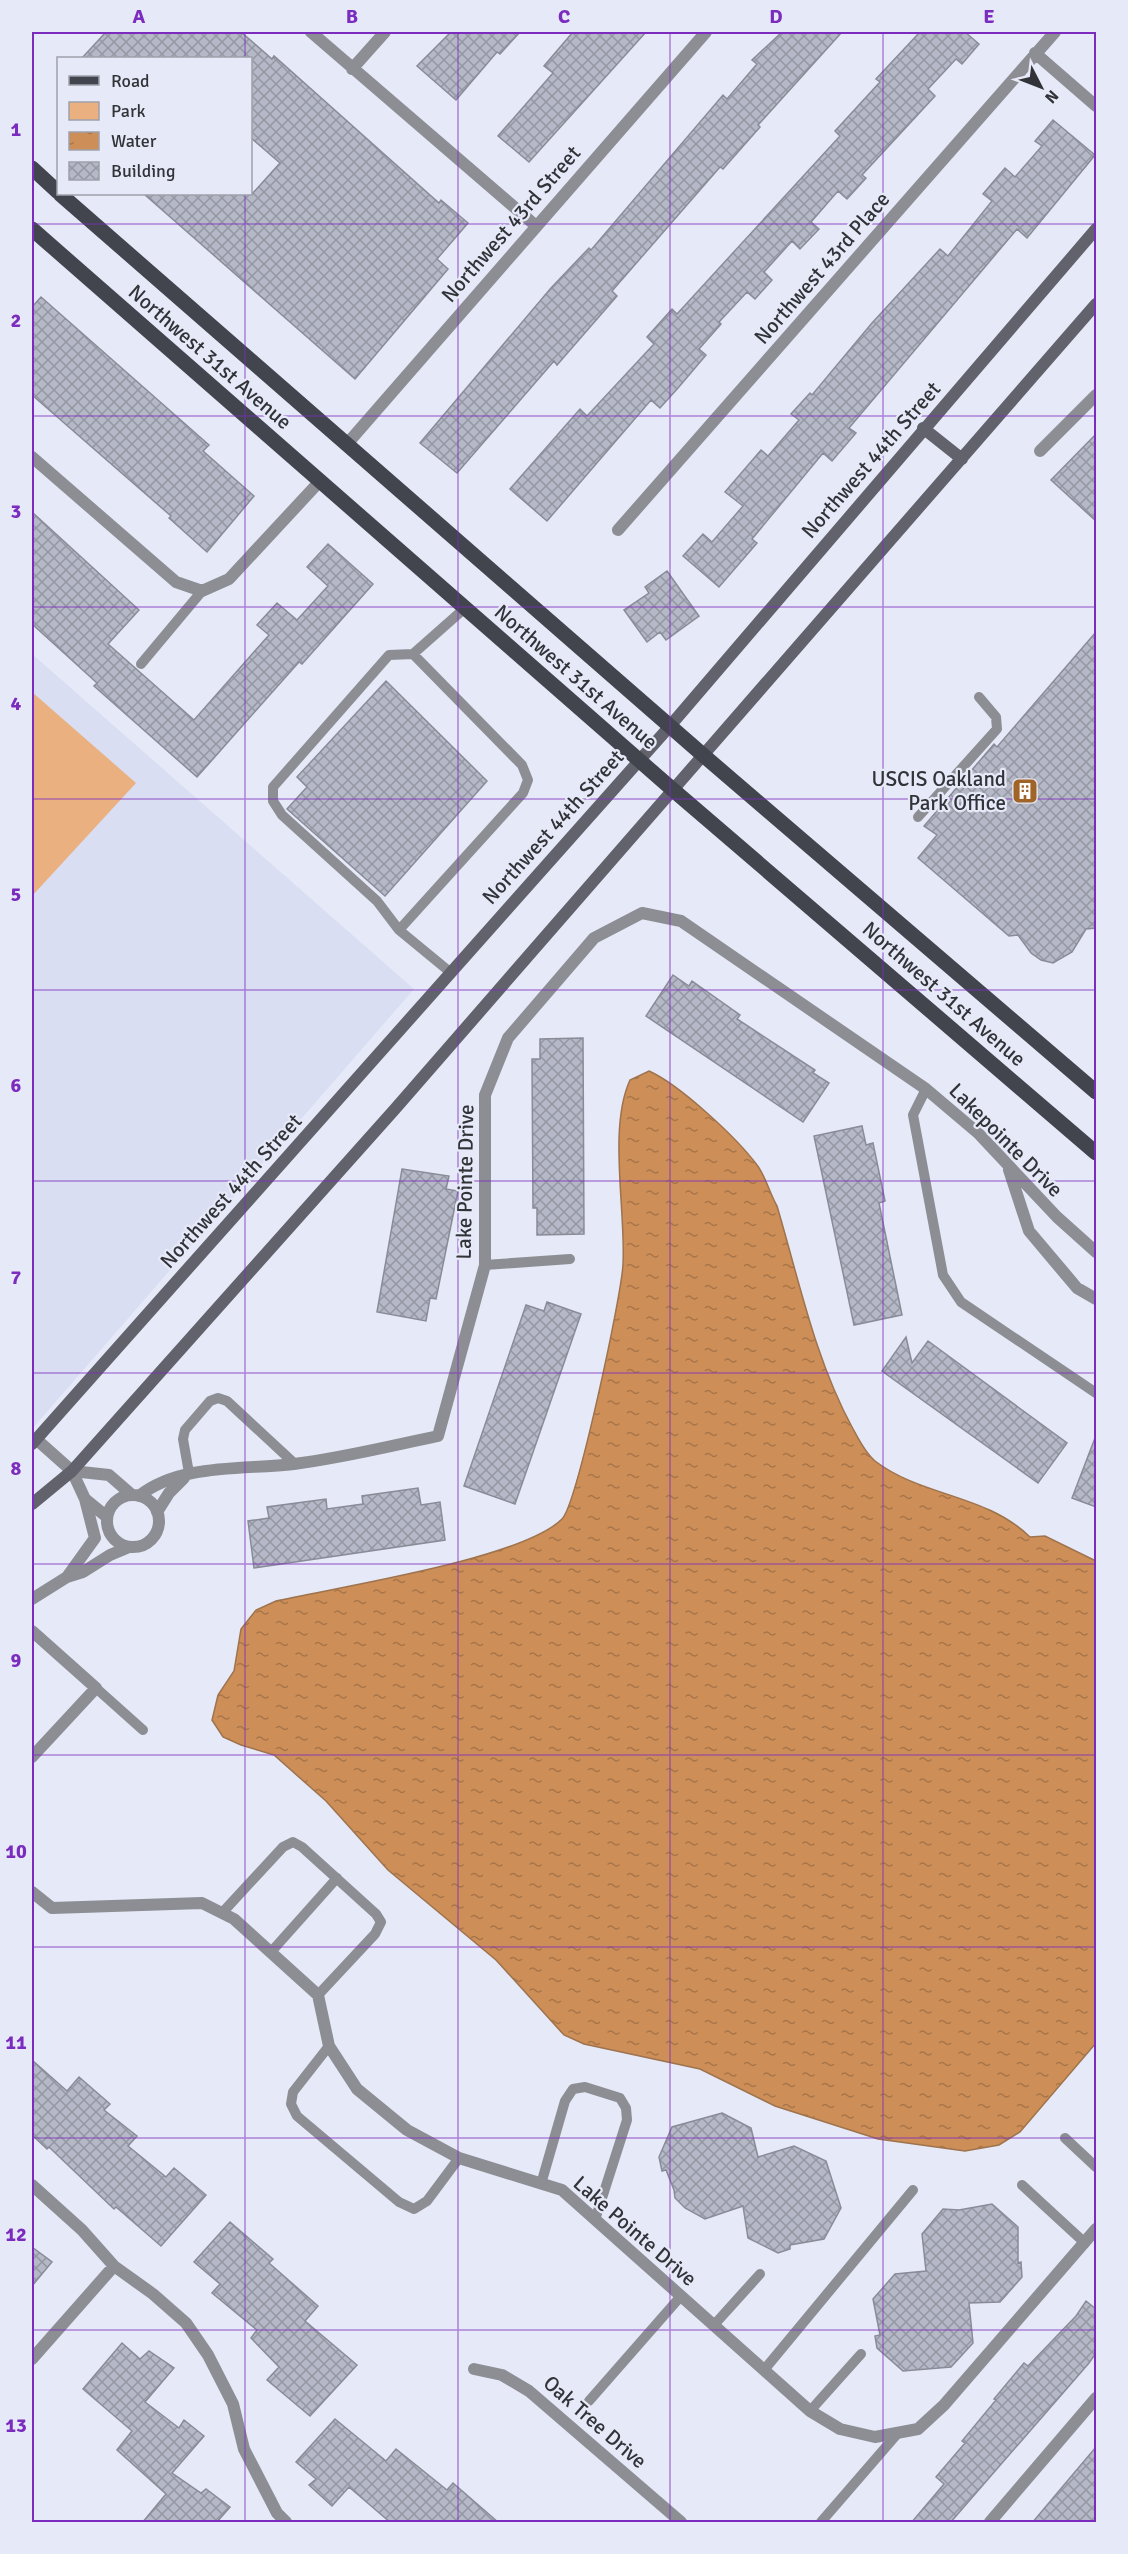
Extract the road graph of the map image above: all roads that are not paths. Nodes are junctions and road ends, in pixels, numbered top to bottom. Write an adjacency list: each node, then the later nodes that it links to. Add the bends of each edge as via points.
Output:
1 (311, 32): 6 (street)
2 (385, 32): 6 (street)
3 (706, 32): 11 (street, Northwest 43rd Street)
4 (1055, 32): 5 (street, Northwest 43rd Place)
5 (1035, 53): 7 (street); 22 (street, Northwest 43rd Place)
6 (352, 69): 11 (street)
7 (1096, 106)
8 (32, 168): 9 (main road, Northwest 31st Avenue)
9 (57, 191)
10 (61, 195): 17 (main road, Northwest 31st Avenue)
11 (535, 225): 17 (street, Northwest 43rd Street)
12 (32, 229): 21 (main road, Northwest 31st Avenue)
13 (1096, 229): 16 (street, Northwest 44th Street)
14 (1096, 304): 20 (street)
15 (1096, 395): 18 (street)
16 (923, 428): 20 (street); 28 (street, Northwest 44th Street)
17 (347, 444): 28 (main road, Northwest 31st Avenue)
18 (1040, 451)
19 (32, 457): 23 (street, via 176,582)
20 (962, 459): 29 (street)
21 (320, 481): 23 (street, via 229,579); 24 (main road, Northwest 31st Avenue)
22 (618, 530)
23 (202, 591): 26 (lane)
24 (465, 608): 25 (lane); 30 (main road, Northwest 31st Avenue)
25 (413, 654): 33 (lane, via 522,765 528,780 523,793); 33 (lane, via 389,655 273,787 273,801 282,814 377,901)
26 (141, 664)
27 (979, 697): 32 (lane, via 996,717 996,729)
28 (670, 726): 29 (main road, Northwest 31st Avenue); 30 (street, Northwest 44th Street)
29 (703, 754): 31 (street); 37 (main road, Northwest 31st Avenue)
30 (639, 760): 31 (main road, Northwest 31st Avenue); 34 (street, Northwest 44th Street)
31 (672, 789): 38 (main road, Northwest 31st Avenue); 47 (street, via 395,1109)
32 (918, 817)
33 (399, 930): 34 (lane)
34 (450, 972): 45 (street, Northwest 44th Street)
35 (854, 1041): 36 (street, Lakepointe Drive); 42 (street, Lake Pointe Drive, via 681,921 642,913 594,938 508,1038 485,1095)
36 (926, 1089): 39 (street, Lakepointe Drive, via 978,1133); 44 (lane, via 913,1115 943,1275 961,1302)
37 (1096, 1092)
38 (1096, 1153)
39 (1008, 1166): 40 (street, Lakepointe Drive); 43 (street, via 1029,1231 1077,1288)
40 (1096, 1252)
41 (570, 1259): 42 (lane)
42 (485, 1265): 46 (street, Lake Pointe Drive, via 438,1436)
43 (1096, 1299)
44 (1096, 1393)
45 (34, 1441): 47 (street)
46 (295, 1464): 48 (street, Lake Pointe Drive); 48 (lane, via 227,1401 218,1398 210,1401 185,1430)
47 (72, 1471): 49 (street, via 109,1475); 50 (street); 51 (street)
48 (189, 1473): 49 (street, Lake Pointe Drive, via 151,1486); 52 (street, via 175,1485)
49 (136, 1496): 52 (street, via 150,1502); 53 (street, Lake Pointe Drive, via 119,1499)
50 (85, 1499): 53 (street); 54 (street)
51 (32, 1504)
52 (157, 1512): 55 (street, via 155,1535 144,1545)
53 (107, 1517): 55 (street, via 111,1537)
54 (95, 1538): 56 (street, via 101,1550); 57 (street)
55 (129, 1547): 56 (street)
56 (110, 1555): 57 (street)
57 (67, 1577): 58 (street)
58 (32, 1599)
59 (32, 1631): 60 (street)
60 (96, 1688): 61 (lane); 62 (street)
61 (143, 1730)
62 (32, 1757)
63 (337, 1878): 65 (lane, via 293,1842 283,1847); 66 (lane); 67 (lane, via 381,1923)
64 (32, 1892): 65 (street, via 52,1908 202,1904)
65 (222, 1912): 66 (street)
66 (271, 1952): 67 (street)
67 (318, 1995): 68 (street, Lake Pointe Drive)
68 (329, 2046): 70 (street, Lake Pointe Drive, via 357,2089 407,2130); 70 (lane, via 292,2092 291,2104 297,2116 399,2202 414,2209 427,2201)
69 (1065, 2138): 71 (lane)
70 (459, 2158): 72 (street, Lake Pointe Drive)
71 (1096, 2167)
72 (541, 2184): 76 (street, Lake Pointe Drive, via 562,2190); 76 (lane, via 565,2101 573,2089 585,2087 620,2097 627,2120)
73 (32, 2185): 79 (street, via 82,2230)
74 (1022, 2185): 78 (lane)
75 (913, 2190): 86 (lane)
76 (595, 2220): 81 (street, Lake Pointe Drive)
77 (1096, 2229): 78 (street, Lake Pointe Drive)
78 (1085, 2242): 90 (street, Lake Pointe Drive, via 944,2405 918,2429)
79 (114, 2266): 84 (street); 91 (street, via 186,2323 208,2355 234,2404 244,2449)
80 (760, 2274): 82 (lane)
81 (681, 2296): 82 (street, Lake Pointe Drive); 88 (lane)
82 (714, 2325): 86 (street, Lake Pointe Drive)
83 (861, 2354): 89 (lane)
84 (32, 2359)
85 (474, 2369): 92 (street, Oak Tree Drive, via 502,2375 522,2386)
86 (764, 2370): 89 (street, Lake Pointe Drive)
87 (1096, 2398): 94 (street)
88 (589, 2401)
89 (810, 2411): 90 (street, Lake Pointe Drive, via 840,2429 875,2437)
90 (897, 2433): 93 (lane)
91 (286, 2523)
92 (681, 2523)
93 (821, 2523)
94 (990, 2523)

